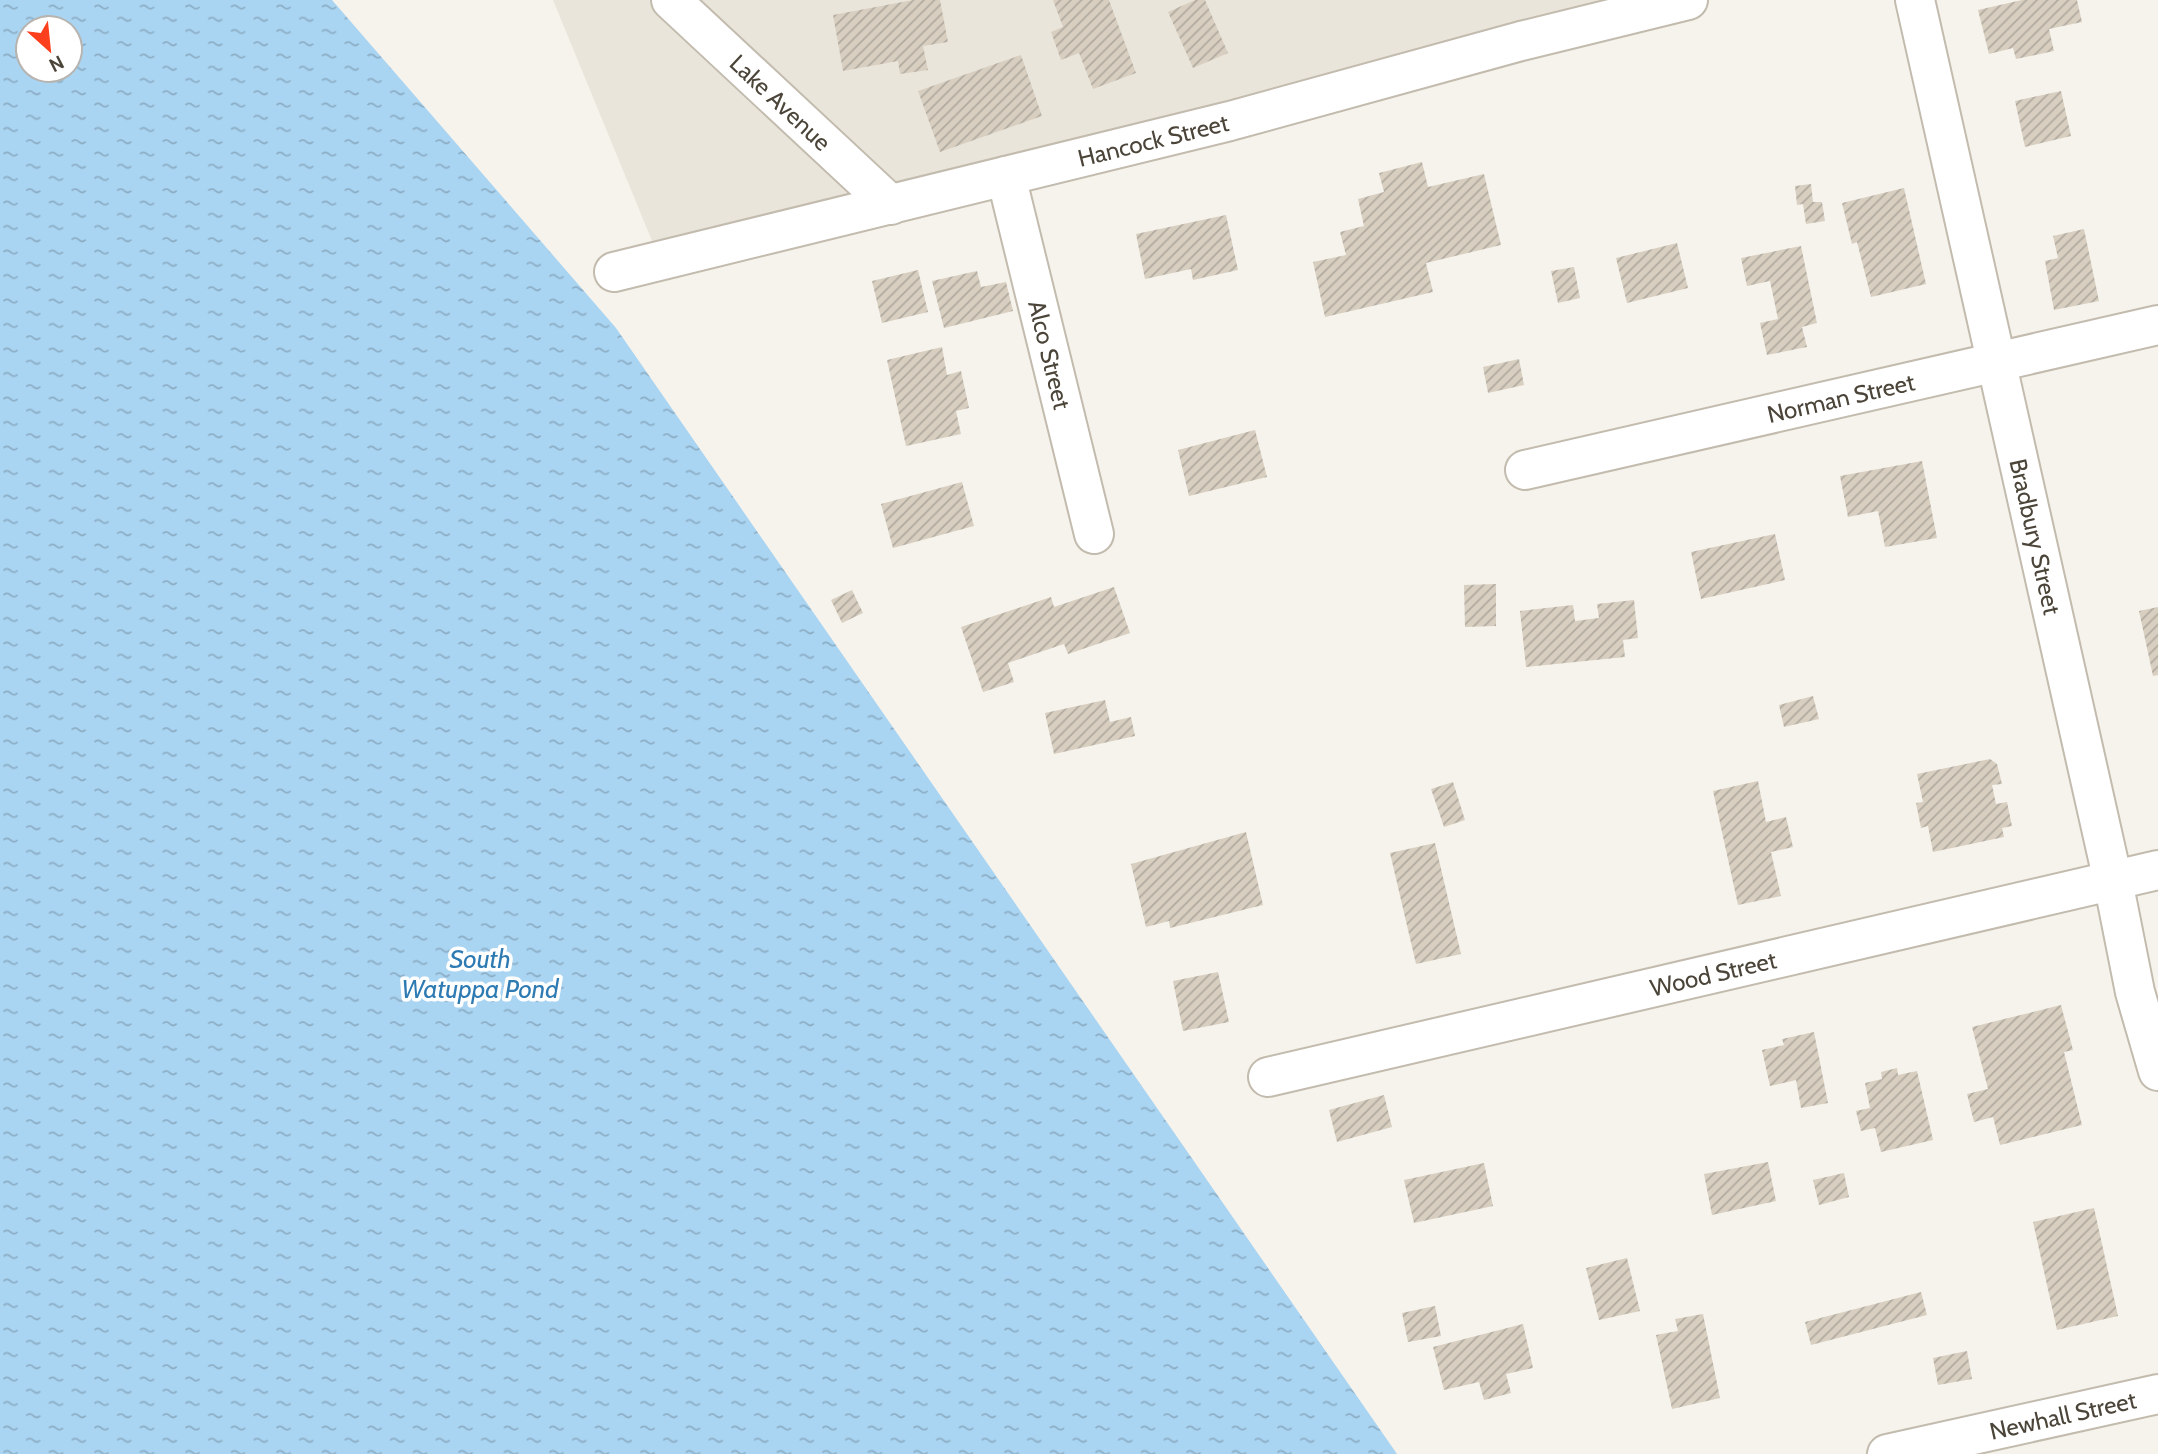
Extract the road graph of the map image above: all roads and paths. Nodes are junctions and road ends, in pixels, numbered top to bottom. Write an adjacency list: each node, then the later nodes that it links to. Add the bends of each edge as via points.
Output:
1 (671, 0): 5 (street, Lake Avenue)
2 (1688, 0): 4 (street, Hancock Street)
3 (1915, 0): 8 (street, Bradbury Street)
4 (1006, 176): 5 (street, Hancock Street); 10 (street, Alco Street)
5 (891, 205): 6 (street, Hancock Street)
6 (614, 272)
7 (2158, 325): 8 (street, Norman Street)
8 (1996, 362): 9 (street, Norman Street); 12 (street, Bradbury Street)
9 (1525, 470)
10 (1094, 534)
11 (2158, 870): 12 (street, Wood Street)
12 (2113, 881): 13 (street, Bradbury Street, via 2135,992); 14 (street, Wood Street)
13 (2158, 1071)
14 (1268, 1077)
15 (2158, 1394): 16 (street, Newhall Street)
16 (1887, 1454)

